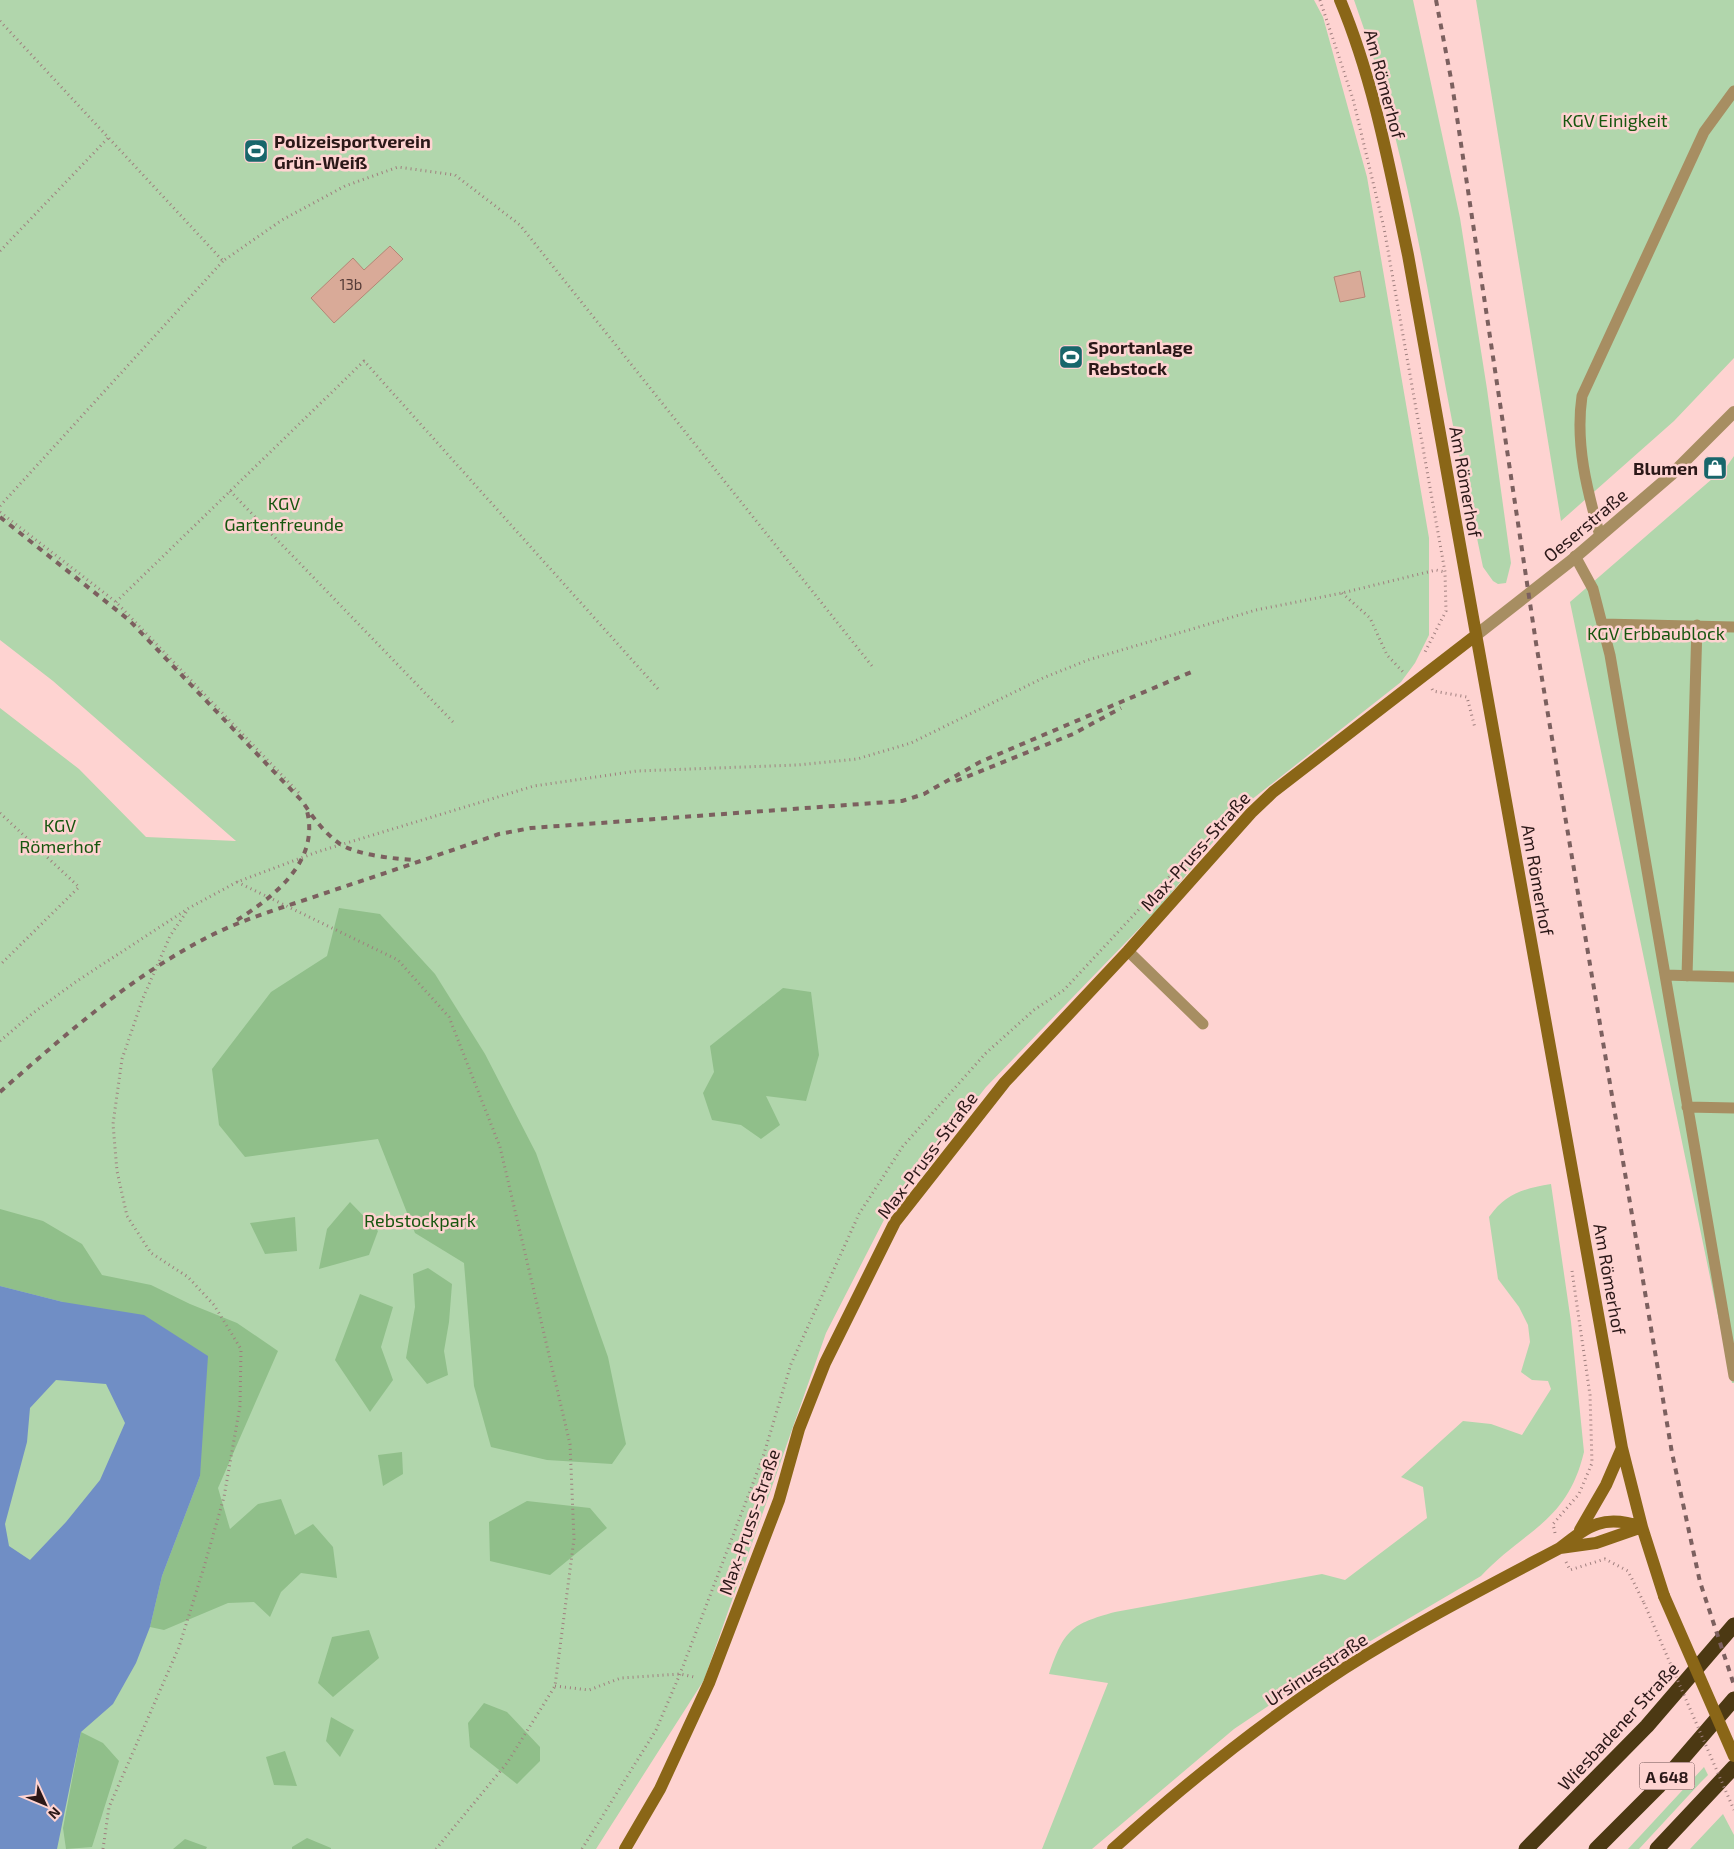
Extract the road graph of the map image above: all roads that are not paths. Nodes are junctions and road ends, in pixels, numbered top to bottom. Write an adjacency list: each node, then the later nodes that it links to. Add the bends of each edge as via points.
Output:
1 (1340, 0): 9 (main road, Am Römerhof, via 1352,27 1372,98 1408,255)
2 (1734, 91): 4 (lane, via 1704,132 1582,396 1578,421 1585,482)
3 (1734, 412): 4 (street, Oeserstraße, via 1672,475)
4 (1600, 536): 5 (street, Oeserstraße)
5 (1575, 556): 6 (lane, via 1593,589); 9 (street, Oeserstraße)
6 (1602, 624): 7 (lane); 11 (lane, via 1612,665)
7 (1697, 625): 8 (lane); 12 (lane)
8 (1734, 627)
9 (1475, 636): 10 (main road, Max-Pruss-Straße, via 1256,808); 18 (main road, Am Römerhof)
10 (1128, 951): 14 (lane); 27 (main road, Max-Pruss-Straße, via 1005,1082 895,1222 825,1363 799,1429 779,1500 708,1683 660,1788)
11 (1665, 975): 12 (lane); 15 (lane)
12 (1687, 976): 13 (lane)
13 (1734, 977)
14 (1203, 1024)
15 (1688, 1107): 16 (lane); 17 (lane)
16 (1734, 1108)
17 (1734, 1376)
18 (1622, 1448): 19 (main road, Am Römerhof); 20 (main road, Ursinusstraße, via 1598,1502)
19 (1642, 1527): 20 (main road, Ursinusstraße, via 1615,1520 1604,1521); 21 (main road, Ursinusstraße, via 1596,1543); 24 (main road, Am Römerhof, bridge, via 1664,1596)
20 (1578, 1533): 21 (main road, Ursinusstraße)
21 (1560, 1548): 28 (main road, Ursinusstraße, via 1346,1668 1255,1730 1174,1794)
22 (1734, 1625): 29 (highway, Wiesbadener Straße / A 648, via 1647,1726)
23 (1734, 1699): 30 (highway, A 648, via 1658,1787)
24 (1734, 1756)
25 (1734, 1768): 26 (highway)
26 (1682, 1824): 31 (highway); 32 (highway)
27 (625, 1849)
28 (1112, 1849)
29 (1526, 1849)
30 (1596, 1849)
31 (1657, 1849)
32 (1664, 1849)

